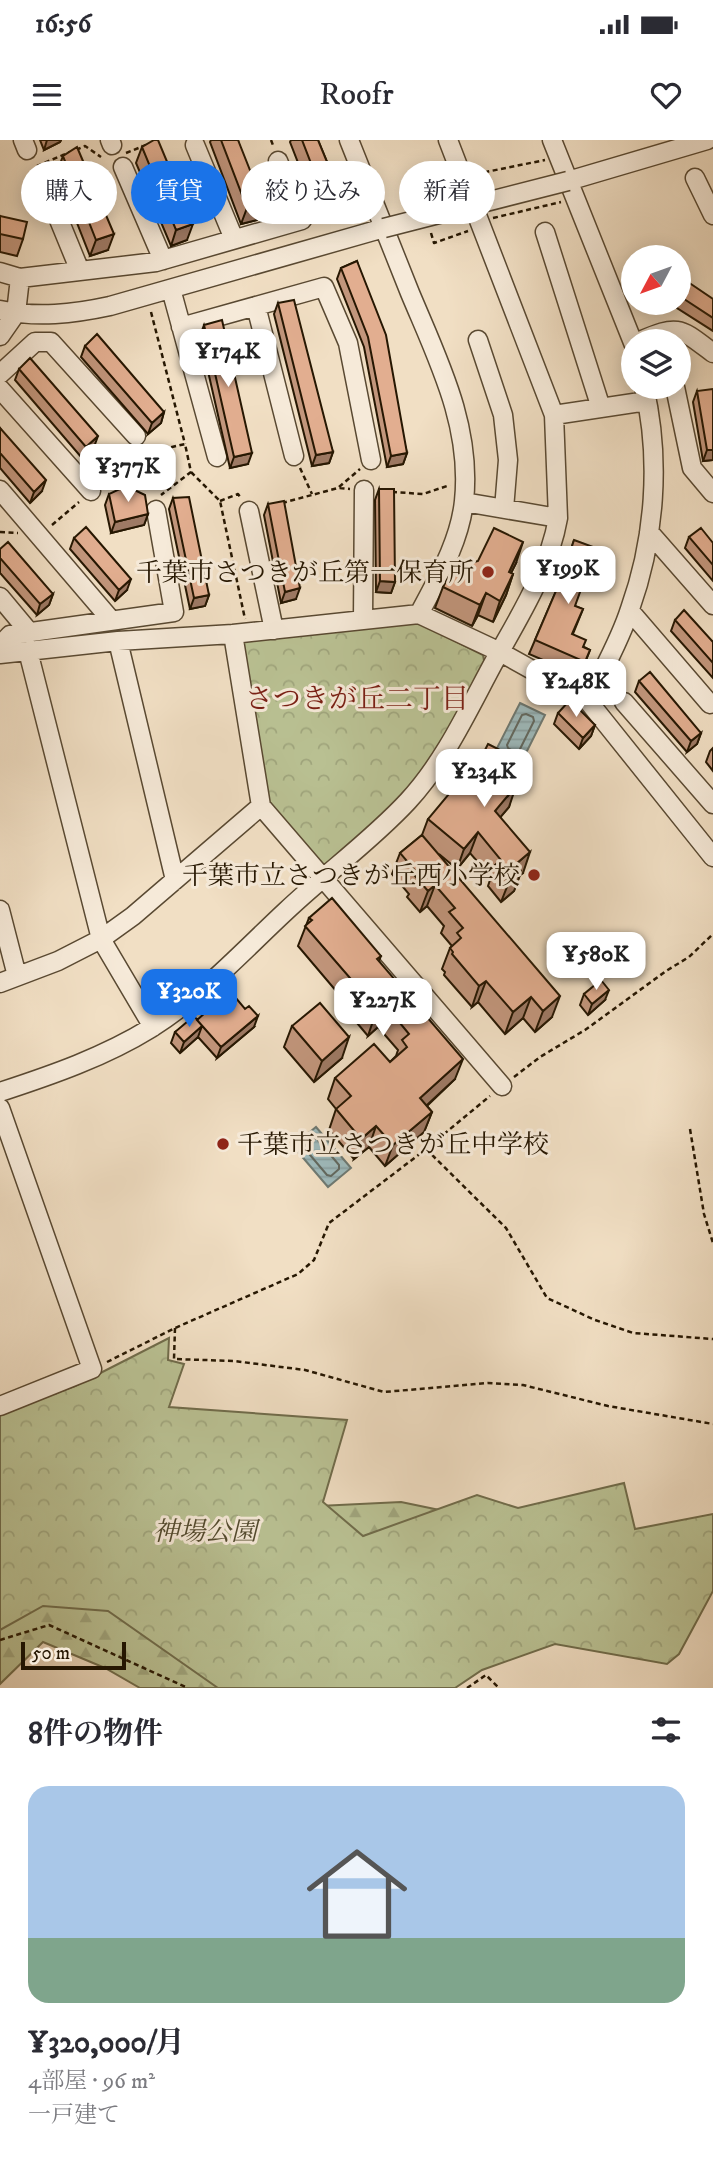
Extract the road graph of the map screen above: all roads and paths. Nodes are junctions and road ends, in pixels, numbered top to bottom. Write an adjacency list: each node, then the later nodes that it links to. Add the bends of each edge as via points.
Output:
1 (349, 140): 22 (street)
2 (448, 140): 8 (street)
3 (707, 140): 12 (street)
4 (25, 145): 7 (path)
5 (195, 145): 24 (street)
6 (555, 148): 10 (path); 12 (street)
7 (34, 161)
8 (456, 161)
9 (122, 167): 25 (street)
10 (495, 167)
11 (695, 178): 15 (street)
12 (568, 181): 13 (street); 14 (street, bridge)
13 (575, 198): 16 (path); 34 (street)
14 (495, 200)
15 (713, 215)
16 (495, 220)
17 (60, 224): 26 (street)
18 (288, 224): 24 (street)
19 (403, 224): 22 (street, bridge)
20 (427, 224): 21 (path, via 434,243)
21 (480, 224): 45 (street)
22 (384, 229): 29 (street); 52 (street, via 456,410 463,435)
23 (545, 232): 44 (street)
24 (234, 239): 25 (street)
25 (163, 260): 26 (street)
26 (80, 271): 28 (street)
27 (0, 272): 28 (street)
28 (20, 278): 32 (street)
29 (171, 289): 30 (street); 33 (street)
30 (147, 296): 32 (street, via 81,312); 47 (path)
31 (256, 306): 33 (street); 48 (street); 50 (street, via 324,287 348,343)
32 (8, 312): 35 (street)
33 (181, 327): 49 (street)
34 (627, 329)
35 (0, 335)
36 (691, 337): 38 (street)
37 (478, 340): 62 (street, via 503,415 508,460)
38 (713, 352)
39 (0, 374): 46 (street, via 35,342 51,342)
40 (0, 388): 56 (street)
41 (630, 399): 44 (street)
42 (646, 399): 67 (street, via 653,470)
43 (678, 399): 57 (street, via 692,467)
44 (601, 408): 45 (street)
45 (554, 415): 65 (street)
46 (136, 436)
47 (185, 444): 51 (path); 56 (path, via 146,453 132,481)
48 (294, 456): 58 (path)
49 (217, 457)
50 (371, 460): 53 (path)
51 (191, 472): 59 (path); 63 (path, via 158,498)
52 (465, 481): 55 (path, via 423,494); 60 (street)
53 (338, 488): 55 (path); 58 (path)
54 (0, 490): 68 (street)
55 (364, 490): 73 (street)
56 (91, 491): 68 (path)
57 (713, 493)
58 (312, 495): 61 (path)
59 (220, 501): 64 (path, via 238,494); 77 (path)
60 (464, 502): 62 (street); 72 (street, via 454,541)
61 (275, 504)
62 (504, 509): 65 (street)
63 (156, 510): 74 (street, via 174,612)
64 (249, 511): 75 (street)
65 (558, 518): 81 (street, via 535,589)
66 (0, 532): 68 (path)
67 (649, 532): 70 (street); 71 (street)
68 (40, 536): 74 (street)
69 (0, 597): 76 (street)
70 (713, 605)
71 (630, 611): 83 (street); 85 (street)
72 (419, 614): 73 (street); 81 (street)
73 (363, 620): 75 (street)
74 (112, 621): 76 (street)
75 (274, 630): 77 (street)
76 (30, 633): 79 (street, via 10,635)
77 (240, 634): 78 (street); 87 (street)
78 (118, 641): 80 (street); 90 (street)
79 (0, 646)
80 (28, 651): 82 (street); 93 (street)
81 (500, 652): 83 (street); 89 (street, via 453,738 417,790 382,827)
82 (0, 654)
83 (588, 701): 88 (street)
84 (624, 702): 86 (street)
85 (710, 704)
86 (713, 804)
87 (261, 806): 89 (street); 90 (street)
88 (713, 857)
89 (322, 877): 95 (street, via 211,982); 96 (street)
90 (175, 880): 93 (street)
91 (0, 910): 94 (street)
92 (713, 934): 96 (path, via 690,957)
93 (101, 939): 94 (street); 95 (street)
94 (8, 979)
95 (153, 1027): 97 (street, via 93,1059)
96 (502, 1086): 100 (path)
97 (0, 1092)
98 (0, 1108): 104 (street)
99 (690, 1129): 101 (path)
100 (426, 1149): 102 (path, via 329,1223 314,1260 298,1274); 103 (path, via 506,1228 547,1298 633,1333)
101 (713, 1243)
102 (175, 1328): 104 (path); 106 (path, via 174,1359 305,1370 384,1392 488,1383 523,1385)
103 (713, 1339)
104 (92, 1369): 105 (street)
105 (0, 1406)
106 (713, 1424)
107 (0, 1640): 108 (path, via 50,1625)
108 (187, 1688)
109 (467, 1688): 110 (path, via 486,1675)
110 (499, 1688)

